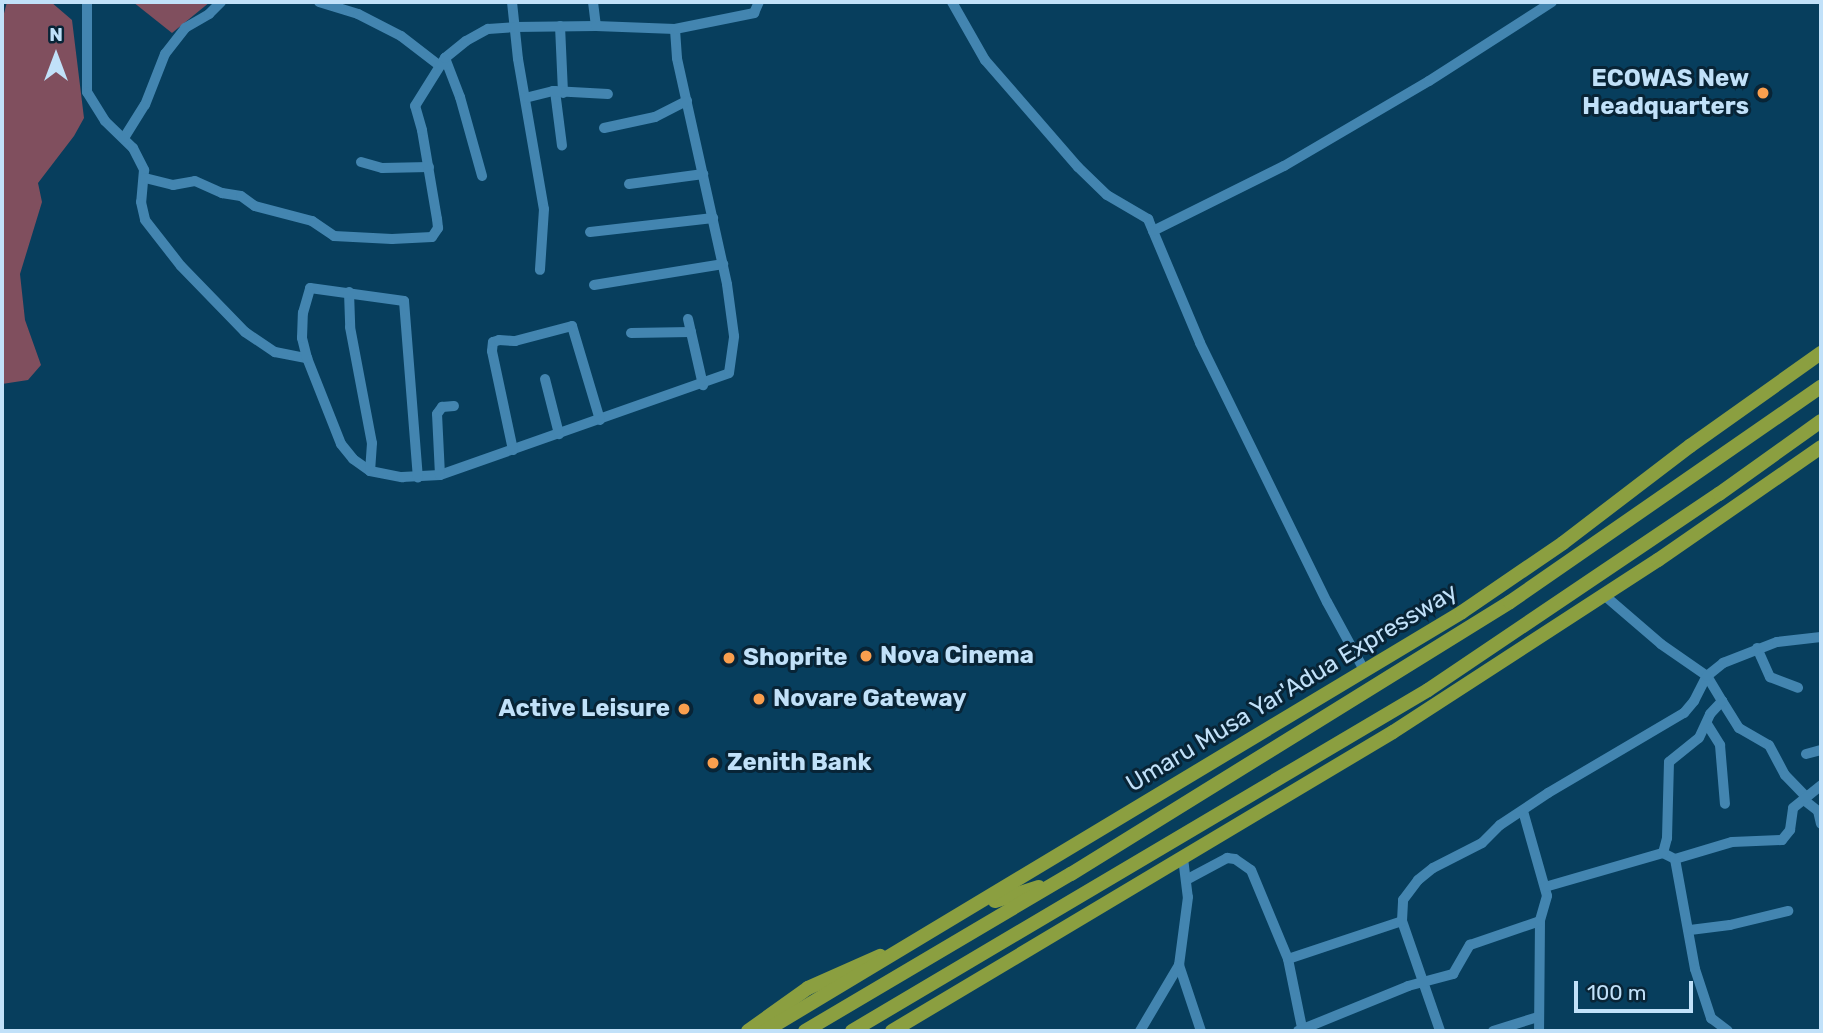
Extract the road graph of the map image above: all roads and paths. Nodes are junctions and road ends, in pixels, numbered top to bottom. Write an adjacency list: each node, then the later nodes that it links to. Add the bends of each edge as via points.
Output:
1 (87, 2): 19 (street, via 87,92 105,121)
2 (221, 2): 19 (street, via 185,28 165,54 145,105)
3 (319, 2): 13 (street, via 358,15)
4 (512, 2): 11 (street)
5 (593, 2): 10 (street)
6 (759, 2): 12 (street, via 754,13)
7 (952, 2): 28 (street, via 985,60 1032,116 1107,195 1148,219)
8 (1552, 2): 28 (street, via 1284,166)
9 (559, 26): 10 (street); 11 (street); 14 (street)
10 (596, 26): 12 (street)
11 (515, 27): 13 (street, via 488,29); 16 (street)
12 (676, 29): 17 (street)
13 (442, 62): 22 (street, via 415,106); 24 (street, via 460,97)
14 (559, 92): 15 (street); 16 (street); 20 (street)
15 (608, 94)
16 (525, 98): 31 (street, via 544,209)
17 (687, 101): 18 (street, via 655,117); 23 (street)
18 (604, 128)
19 (124, 138): 25 (street, via 140,160)
20 (562, 146)
21 (361, 162): 22 (street, via 382,169)
22 (429, 166): 25 (street, via 438,228 435,235 424,238 334,236 312,221 255,206 195,181 173,185)
23 (703, 174): 26 (street); 27 (street)
24 (482, 176)
25 (145, 178): 38 (street, via 145,220 181,266 245,332 275,352)
26 (629, 184)
27 (713, 218): 29 (street); 30 (street)
28 (1153, 231): 54 (street, via 1200,344)
29 (590, 232)
30 (723, 264): 32 (street); 40 (street, via 733,356 729,373)
31 (540, 270)
32 (594, 285)
33 (349, 292): 38 (street, via 310,288 303,313); 48 (street, via 350,327 372,443); 50 (street, via 407,305)
34 (688, 319): 35 (street)
35 (691, 332): 36 (street); 40 (street)
36 (631, 333)
37 (1821, 353): 54 (highway, Umaru Musa Yar'Adua Expressway, via 1563,543 1462,612)
38 (307, 358): 48 (street, via 341,444)
39 (545, 379): 45 (street)
40 (703, 385): 43 (street)
41 (1821, 387): 66 (highway, Umaru Musa Yar'Adua Expressway, via 1510,602)
42 (454, 406): 49 (street, via 442,407 437,414)
43 (600, 420): 45 (street); 47 (street, via 572,326 515,341 499,340 492,351)
44 (1821, 421): 69 (highway, via 1428,690)
45 (559, 434): 47 (street)
46 (1821, 447): 51 (highway)
47 (513, 450): 49 (street)
48 (370, 471): 50 (street)
49 (440, 475): 50 (street)
50 (418, 477)
51 (1604, 595): 55 (street); 64 (highway)
52 (1821, 637): 53 (street)
53 (1757, 648): 55 (street, via 1723,663); 56 (street, via 1770,677)
54 (1364, 670): 59 (highway, Umaru Musa Yar'Adua Expressway)
55 (1707, 676): 57 (street); 67 (street, via 1684,713)
56 (1798, 688)
57 (1722, 701): 58 (street); 63 (street, via 1740,728 1769,745)
58 (1707, 724): 65 (street, via 1720,745); 70 (street, via 1699,738 1669,762)
59 (1243, 743): 66 (highway); 77 (highway, Umaru Musa Yar'Adua Expressway)
60 (1821, 750): 61 (street)
61 (1806, 754)
62 (1821, 785): 63 (street)
63 (1805, 799): 68 (street, via 1818,811); 72 (street, via 1793,808 1790,830 1782,839 1732,842)
64 (1280, 800): 69 (highway); 71 (highway)
65 (1725, 804)
66 (1180, 807): 74 (highway, Umaru Musa Yar'Adua Expressway)
67 (1523, 811): 75 (street); 79 (street, via 1482,843 1418,880 1403,900)
68 (1821, 824)
69 (1181, 835): 76 (highway)
70 (1663, 853): 72 (street); 75 (street)
71 (1183, 858): 73 (street); 84 (highway)
72 (1675, 859): 81 (street)
73 (1186, 880): 83 (street, via 1227,858 1243,863 1251,870); 85 (street)
74 (1060, 881): 77 (highway); 93 (highway, Umaru Musa Yar'Adua Expressway)
75 (1545, 887): 80 (street, via 1547,901)
76 (1074, 898): 84 (highway); 94 (highway)
77 (973, 908): 82 (highway, Umaru Musa Yar'Adua Expressway)
78 (1788, 911): 81 (street)
79 (1402, 921): 83 (street); 86 (street)
80 (1541, 921): 86 (street, via 1470,945 1453,974); 87 (street)
81 (1690, 930): 100 (street, via 1695,970 1711,1018)
82 (899, 952): 91 (highway, via 835,974 779,1006); 92 (highway, Umaru Musa Yar'Adua Expressway)
83 (1287, 959): 90 (street)
84 (1007, 963): 95 (highway)
85 (1179, 965): 89 (street); 96 (street)
86 (1422, 984): 88 (street, via 1408,986); 97 (street)
87 (1538, 1017): 98 (street); 99 (street)
88 (1320, 1027): 90 (street)
89 (1144, 1029)
90 (1300, 1030)
91 (748, 1031)
92 (765, 1031)
93 (806, 1031)
94 (852, 1031)
95 (892, 1031)
96 (1202, 1031)
97 (1440, 1031)
98 (1493, 1031)
99 (1539, 1031)
100 (1728, 1031)

